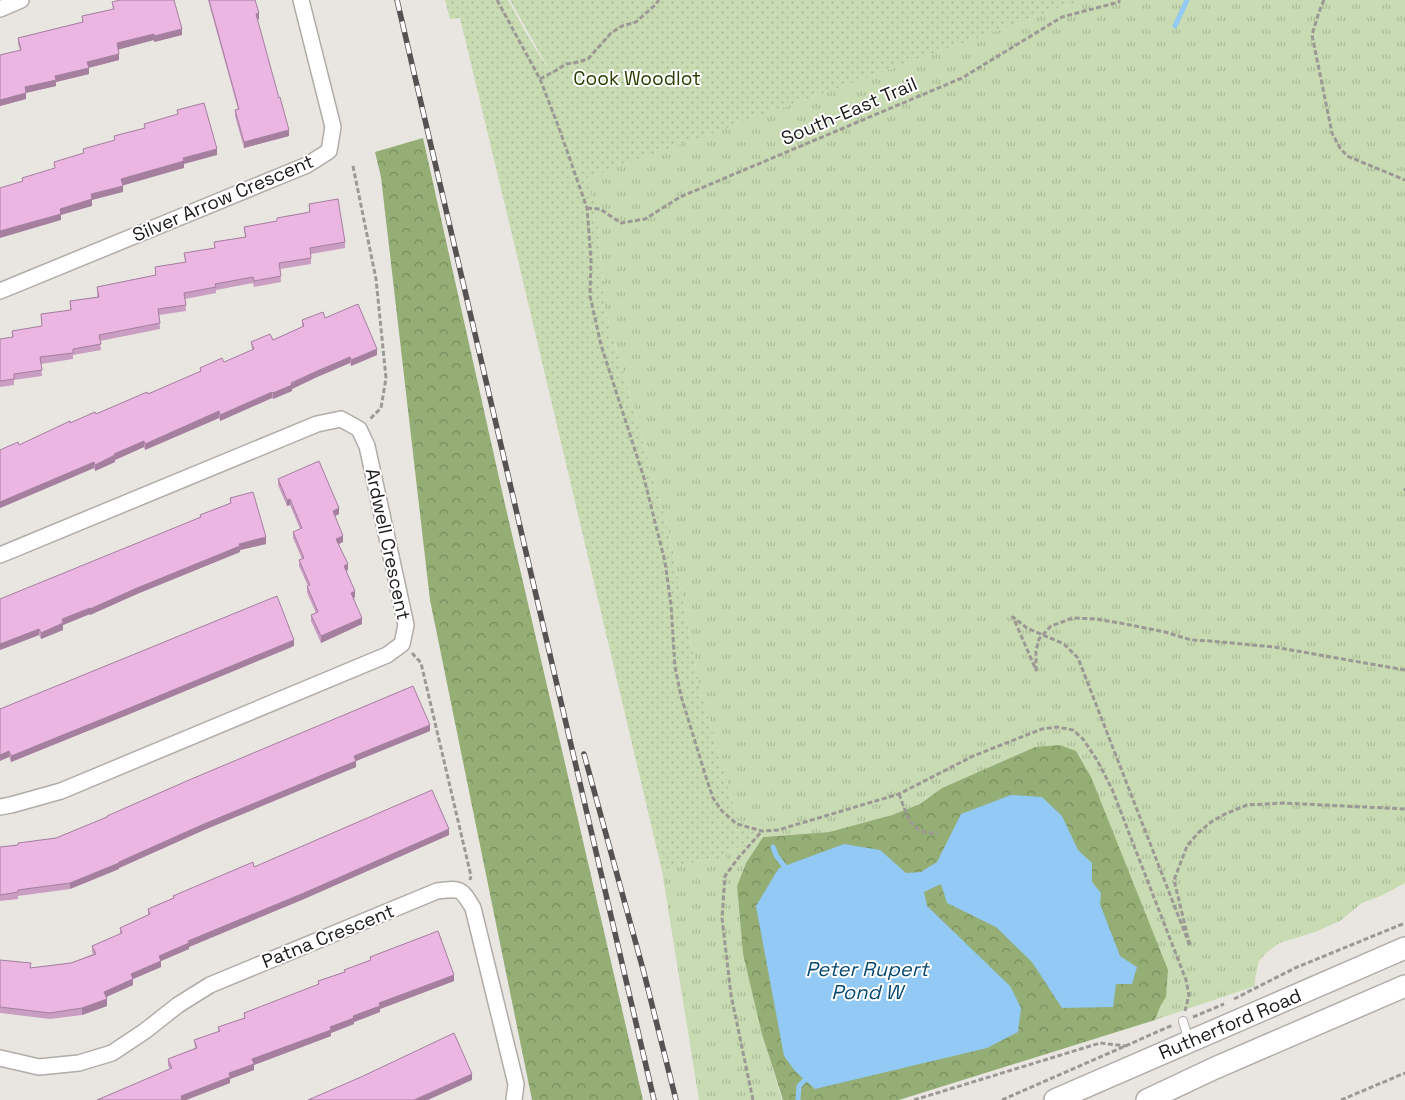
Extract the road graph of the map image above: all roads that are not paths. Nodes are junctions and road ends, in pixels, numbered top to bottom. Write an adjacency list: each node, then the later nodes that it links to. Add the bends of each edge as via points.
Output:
1 (22, 0): 3 (street)
2 (302, 0): 4 (street, Silver Arrow Crescent, via 333,127 328,152 307,165)
3 (0, 9)
4 (0, 291)
5 (0, 555): 6 (street, Ardwell Crescent, via 317,424 341,419 359,429 367,446 406,625 402,644 387,655 61,791)
6 (0, 807)
7 (1405, 948): 10 (main road, Rutherford Road)
8 (1405, 986): 14 (main road, Rutherford Road)
9 (1183, 1021): 10 (lane)
10 (1190, 1041): 13 (main road, Rutherford Road)
11 (0, 1058): 12 (street, Patna Crescent, via 39,1067 79,1063 112,1053 210,985 437,891 455,888 464,894 473,908 516,1084)
12 (514, 1100)
13 (1055, 1100)
14 (1147, 1100)

